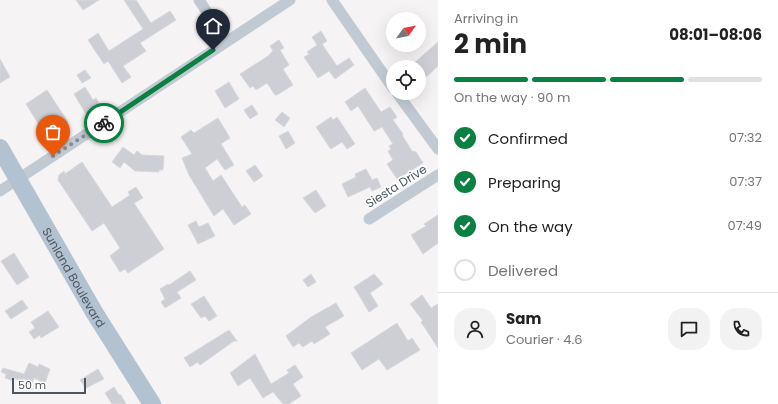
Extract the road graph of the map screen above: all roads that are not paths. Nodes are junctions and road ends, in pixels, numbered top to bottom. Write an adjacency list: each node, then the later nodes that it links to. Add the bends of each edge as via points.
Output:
1 (199, 0): 4 (street)
2 (290, 0): 4 (street)
3 (332, 0): 5 (street)
4 (226, 41): 10 (street)
5 (386, 78)
6 (402, 100): 8 (street)
7 (0, 148): 10 (main road, Sunland Boulevard)
8 (438, 149)
9 (438, 175): 12 (street, Siesta Drive)
10 (18, 179): 11 (street); 13 (main road, Sunland Boulevard, via 94,312)
11 (0, 191)
12 (369, 219)
13 (152, 404)

